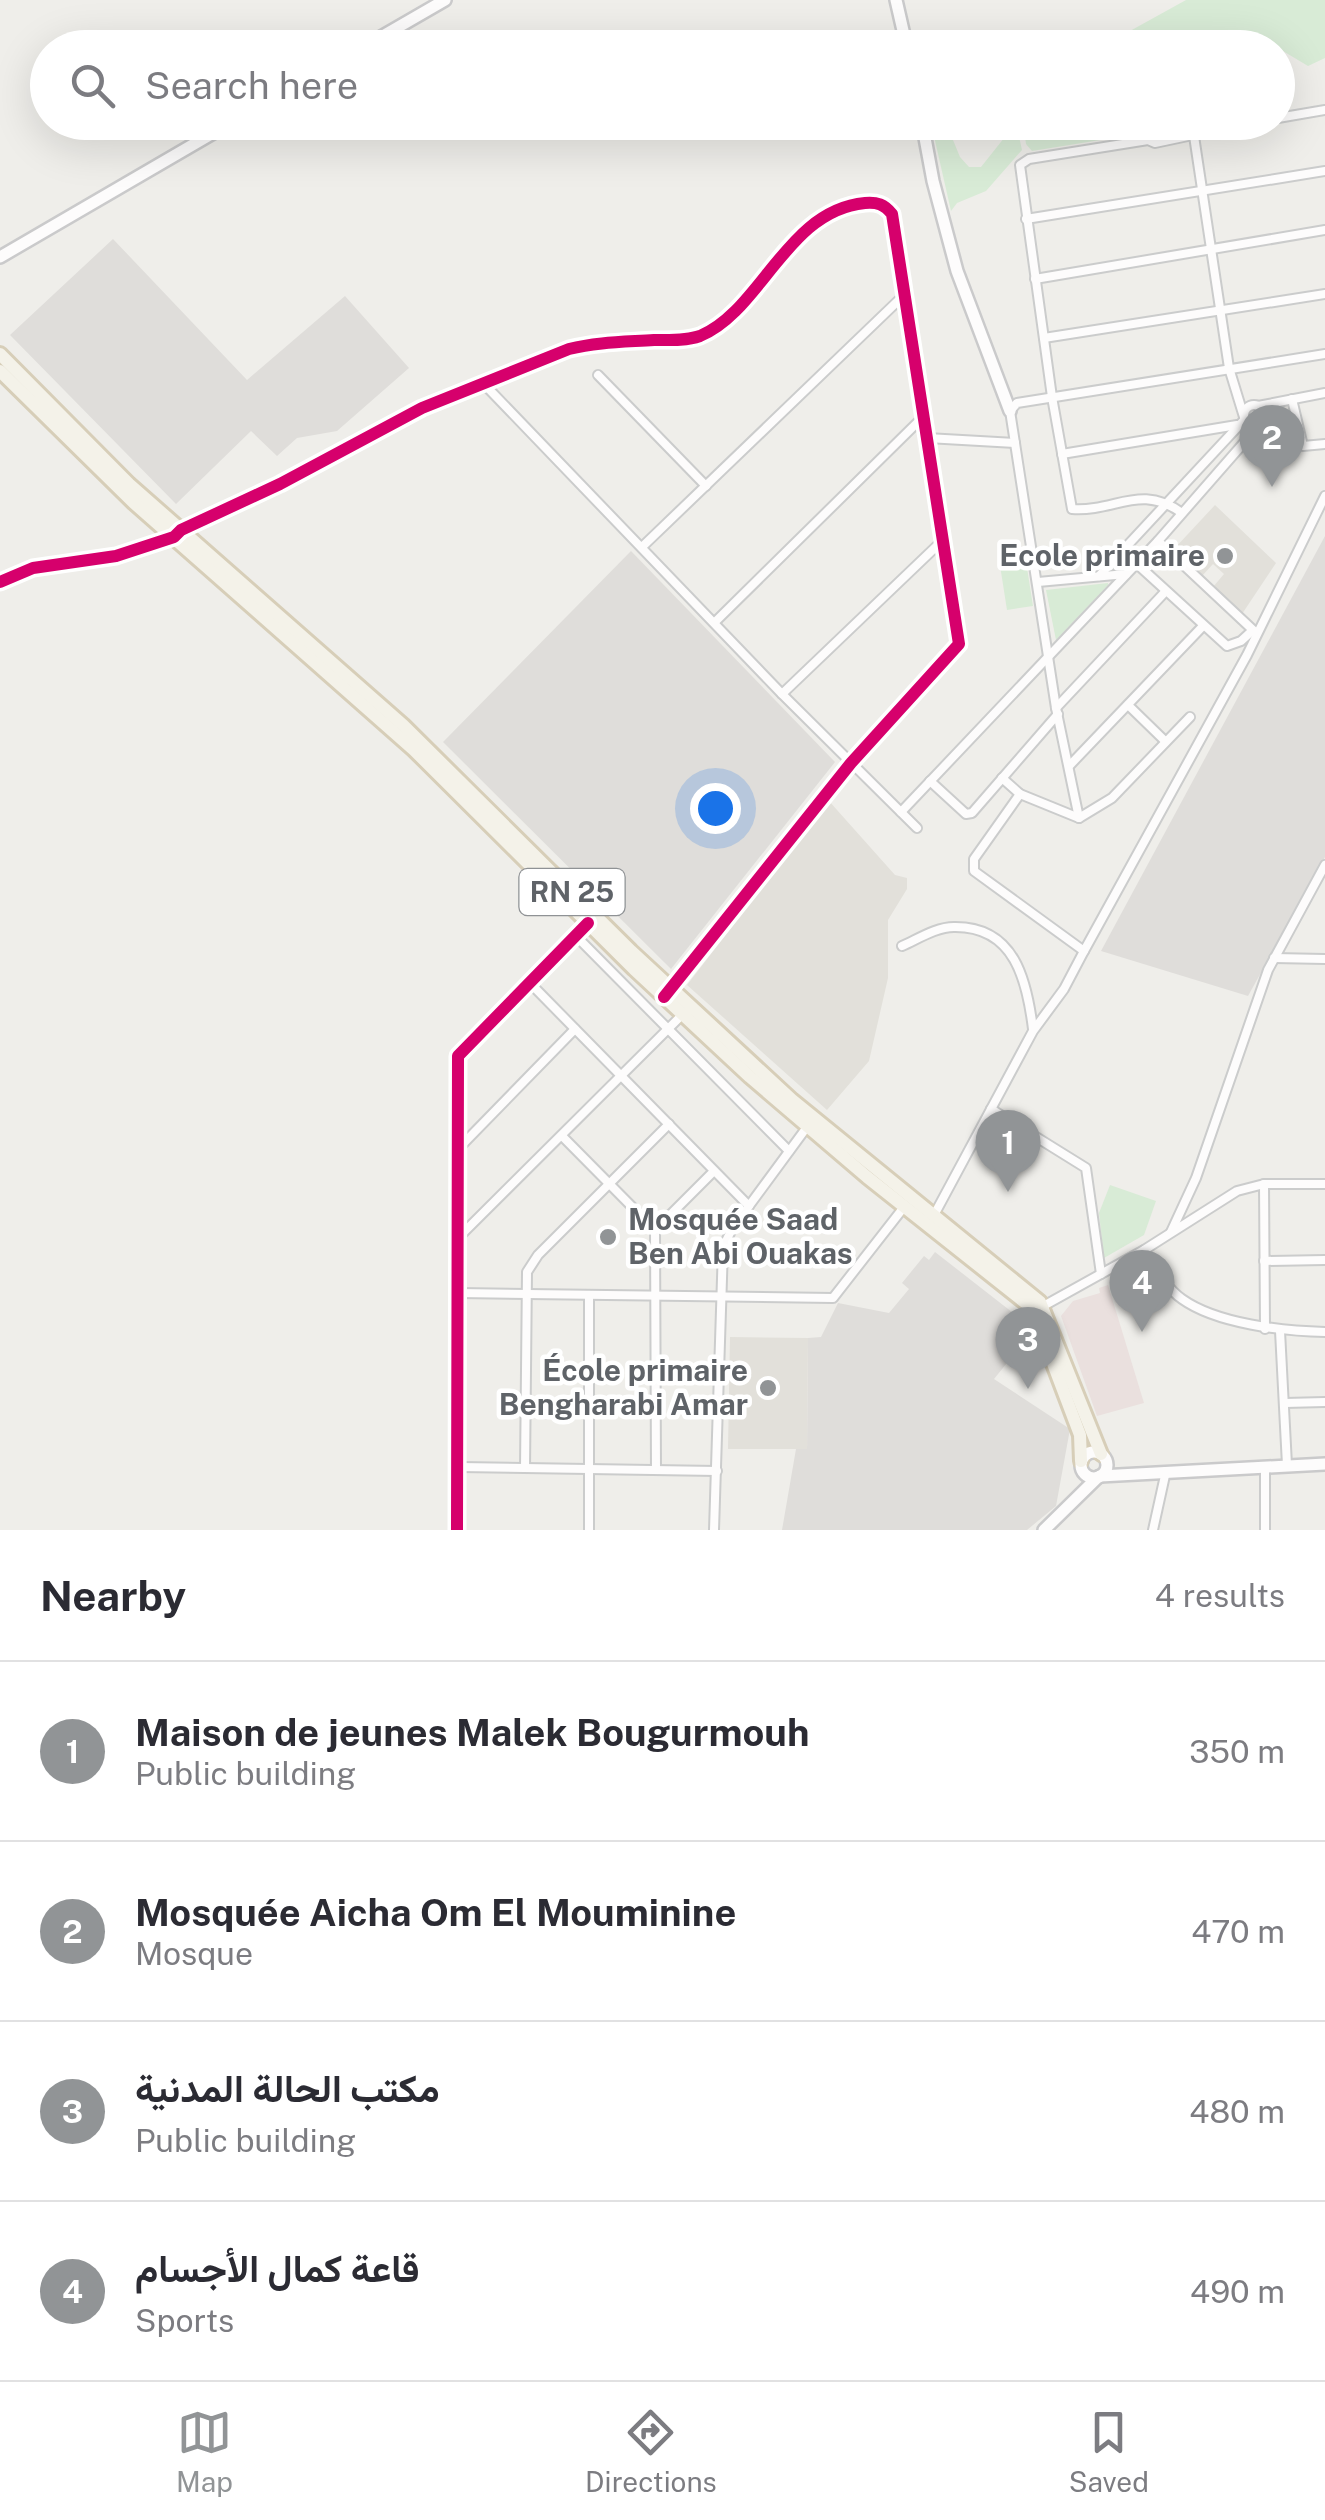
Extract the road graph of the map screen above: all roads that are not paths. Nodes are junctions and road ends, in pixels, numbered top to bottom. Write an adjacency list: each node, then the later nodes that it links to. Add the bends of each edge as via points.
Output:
1 (445, 0): 3 (main road)
2 (896, 0): 4 (main road)
3 (393, 30)
4 (903, 30)
5 (1325, 110): 6 (street)
6 (1295, 115)
7 (201, 140): 16 (main road)
8 (925, 140): 32 (main road, via 957,271)
9 (1148, 140): 13 (street, via 1022,162)
10 (1195, 140): 12 (street)
11 (1325, 171): 12 (street)
12 (1203, 190): 13 (street); 15 (street)
13 (1026, 219): 17 (street)
14 (1325, 230): 15 (street)
15 (1212, 250): 17 (street); 20 (street)
16 (0, 257)
17 (1036, 279): 21 (street)
18 (1325, 294): 20 (street)
19 (902, 296): 27 (street, via 892,214 876,202 860,203 806,230 725,319 700,336 593,343); 33 (street); 40 (street)
20 (1222, 311): 21 (street); 24 (street)
21 (1044, 338): 29 (street)
22 (0, 354): 44 (main road, RN 25)
23 (1325, 354): 24 (street)
24 (1229, 368): 29 (street); 34 (street)
25 (0, 370): 44 (main road, RN 25, via 101,472)
26 (598, 374): 40 (street)
27 (484, 384): 44 (street, via 422,408); 47 (street)
28 (1325, 392): 30 (street)
29 (1052, 397): 32 (street, via 1017,403); 39 (street)
30 (1292, 399): 31 (street); 38 (street, via 1302,446)
31 (1258, 406): 34 (street, via 1247,408); 35 (street)
32 (1010, 412): 37 (street)
33 (923, 417): 36 (street); 54 (street)
34 (1242, 420): 35 (street); 39 (street); 42 (street)
35 (1262, 422): 43 (street)
36 (926, 438): 37 (street); 45 (street)
37 (1015, 443): 52 (street)
38 (1325, 444)
39 (1062, 454): 42 (street, via 1072,509 1150,498)
40 (706, 486): 47 (street)
41 (1325, 496): 56 (street)
42 (1167, 502): 43 (street); 50 (street)
43 (1182, 513): 46 (street)
44 (177, 533): 51 (street, via 116,556 33,568); 72 (main road, RN 25, via 414,750); 79 (main road, RN 25, via 374,698)
45 (943, 540): 58 (street); 63 (street, via 959,644)
46 (1158, 541): 48 (street); 56 (street)
47 (642, 546): 54 (street)
48 (1137, 564): 49 (street); 53 (street)
49 (1126, 574): 50 (street); 57 (street)
50 (1099, 576): 52 (street)
51 (0, 582)
52 (1038, 582): 57 (street)
53 (1166, 592): 55 (street); 60 (street)
54 (715, 622): 58 (street)
55 (1202, 626): 56 (street, via 1227,646); 59 (street)
56 (1255, 632): 75 (street)
57 (1050, 658): 60 (street); 66 (street)
58 (782, 694): 63 (street)
59 (1128, 705): 62 (street); 64 (street)
60 (1057, 711): 64 (street); 65 (street)
61 (1190, 717): 62 (street)
62 (1164, 740): 69 (street, via 1112,798)
63 (850, 763): 68 (street); 79 (street)
64 (1070, 765): 69 (street)
65 (1002, 778): 66 (street, via 969,814); 67 (street)
66 (930, 781): 68 (street)
67 (1020, 794): 69 (street); 75 (street, via 974,859 974,872)
68 (901, 812): 70 (street)
69 (1080, 818)
70 (917, 828)
71 (1325, 864): 76 (street)
72 (588, 923): 73 (street); 79 (main road, RN 25)
73 (575, 935): 78 (street); 82 (street)
74 (902, 946): 83 (street, via 953,926 993,938 1025,979)
75 (1084, 950): 83 (street)
76 (1274, 958): 77 (street); 99 (street)
77 (1325, 960)
78 (529, 982): 81 (street); 89 (street, via 458,1056)
79 (668, 993): 80 (main road, RN 25); 97 (main road, RN 25)
80 (683, 1014): 82 (street); 87 (main road, RN 25)
81 (576, 1029): 84 (street); 89 (street)
82 (669, 1030): 84 (street); 90 (street)
83 (1033, 1031): 85 (street)
84 (622, 1077): 86 (street); 88 (street)
85 (992, 1110): 97 (street); 104 (street, via 1086,1168)
86 (669, 1124): 91 (street); 92 (street)
87 (807, 1127): 90 (street); 96 (main road, RN 25)
88 (562, 1137): 92 (street); 100 (street)
89 (458, 1149): 100 (street)
90 (789, 1151): 95 (street)
91 (714, 1172): 95 (street); 98 (street)
92 (608, 1184): 98 (street); 106 (street, via 530,1264)
93 (1264, 1184): 94 (street); 99 (street, via 1237,1191); 103 (street)
94 (1325, 1184)
95 (749, 1206): 109 (street, via 725,1239)
96 (904, 1207): 109 (street, via 834,1298); 110 (main road, RN 25)
97 (933, 1217): 110 (main road, RN 25)
98 (655, 1230): 108 (street)
99 (1171, 1232): 101 (street)
100 (459, 1237): 105 (street)
101 (1144, 1250): 104 (street); 111 (street, via 1184,1300)
102 (1325, 1260): 103 (street)
103 (1264, 1261): 111 (street)
104 (1101, 1274): 110 (street)
105 (459, 1293): 106 (street); 120 (street)
106 (525, 1294): 107 (street); 122 (street)
107 (590, 1296): 108 (street); 123 (street)
108 (656, 1297): 109 (street); 124 (street)
109 (721, 1298): 125 (street)
110 (1039, 1308): 116 (main road, RN 25); 119 (main road, via 1080,1434)
111 (1265, 1330): 112 (street)
112 (1280, 1331): 113 (street); 115 (street)
113 (1325, 1332)
114 (1325, 1402): 115 (street)
115 (1285, 1403): 118 (street)
116 (1103, 1456): 119 (main road, via 1089,1452); 127 (main road); 128 (main road, via 1107,1467)
117 (1325, 1464): 118 (main road)
118 (1287, 1465): 121 (main road)
119 (1082, 1466): 128 (main road, via 1088,1477); 129 (main road)
120 (460, 1467): 122 (street); 130 (street)
121 (1265, 1467): 126 (main road); 135 (street)
122 (525, 1468): 123 (street)
123 (589, 1469): 124 (street); 131 (street)
124 (656, 1470): 125 (street)
125 (717, 1471): 132 (street)
126 (1166, 1471): 127 (main road); 134 (street)
127 (1136, 1472): 128 (main road)
128 (1100, 1476): 129 (main road)
129 (1075, 1500): 133 (main road)
130 (458, 1530)
131 (589, 1530)
132 (714, 1530)
133 (1044, 1530)
134 (1153, 1530)
135 (1265, 1530)

